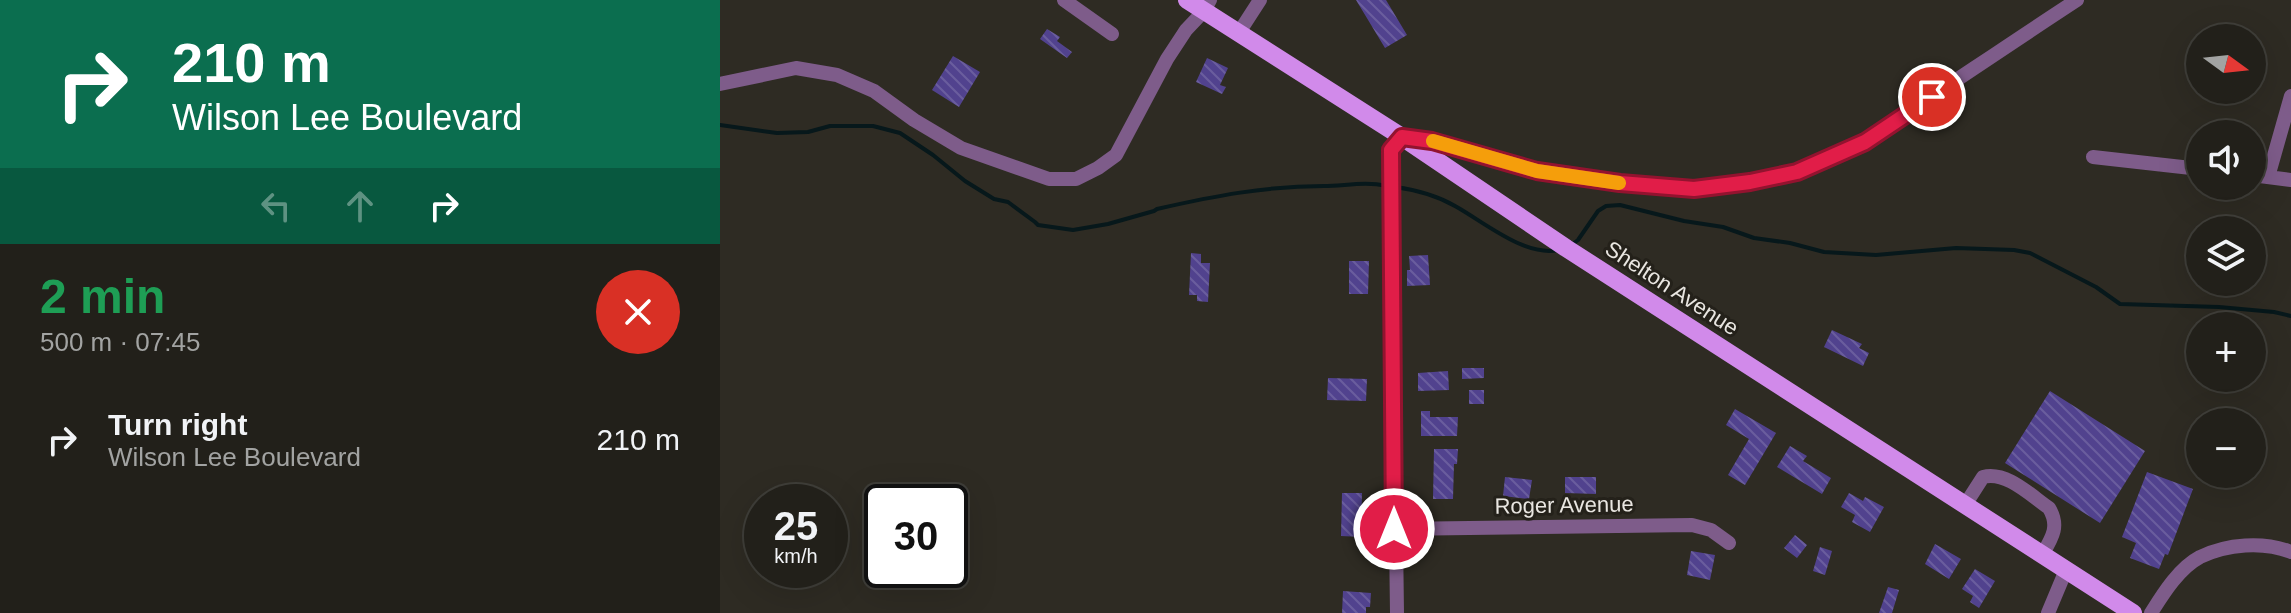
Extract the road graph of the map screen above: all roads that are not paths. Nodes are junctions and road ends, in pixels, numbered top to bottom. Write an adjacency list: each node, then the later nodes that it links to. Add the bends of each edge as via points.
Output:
1 (1064, 0): 6 (street)
2 (1187, 0): 5 (main road, Shelton Avenue)
3 (1260, 0): 7 (street)
4 (2077, 0): 10 (street, via 1865,142 1797,172 1750,182 1694,189 1620,183 1537,171)
5 (1207, 6): 7 (main road, Shelton Avenue); 8 (street, via 1167,59 1116,155 1076,179 1049,179 961,148 874,91 837,75 796,68)
6 (1112, 34)
7 (1238, 34): 10 (main road, Shelton Avenue)
8 (720, 84)
9 (2291, 96): 13 (street)
10 (1402, 137): 15 (main road, Shelton Avenue); 16 (street, via 1391,150)
11 (2093, 157): 12 (street)
12 (2186, 167)
13 (2268, 177): 14 (street)
14 (2291, 180)
15 (1965, 505): 19 (main road, Shelton Avenue); 19 (street, via 1983,477 2003,477 2053,515 2055,533)
16 (1394, 529): 17 (street, Roger Avenue, via 1692,525); 21 (street)
17 (1729, 543)
18 (2291, 552): 24 (street, via 2243,545 2199,558)
19 (2042, 555): 20 (main road, Shelton Avenue)
20 (2066, 570): 22 (street); 23 (main road, Shelton Avenue)
21 (1397, 613)
22 (2048, 613)
23 (2133, 613)
24 (2151, 613)

